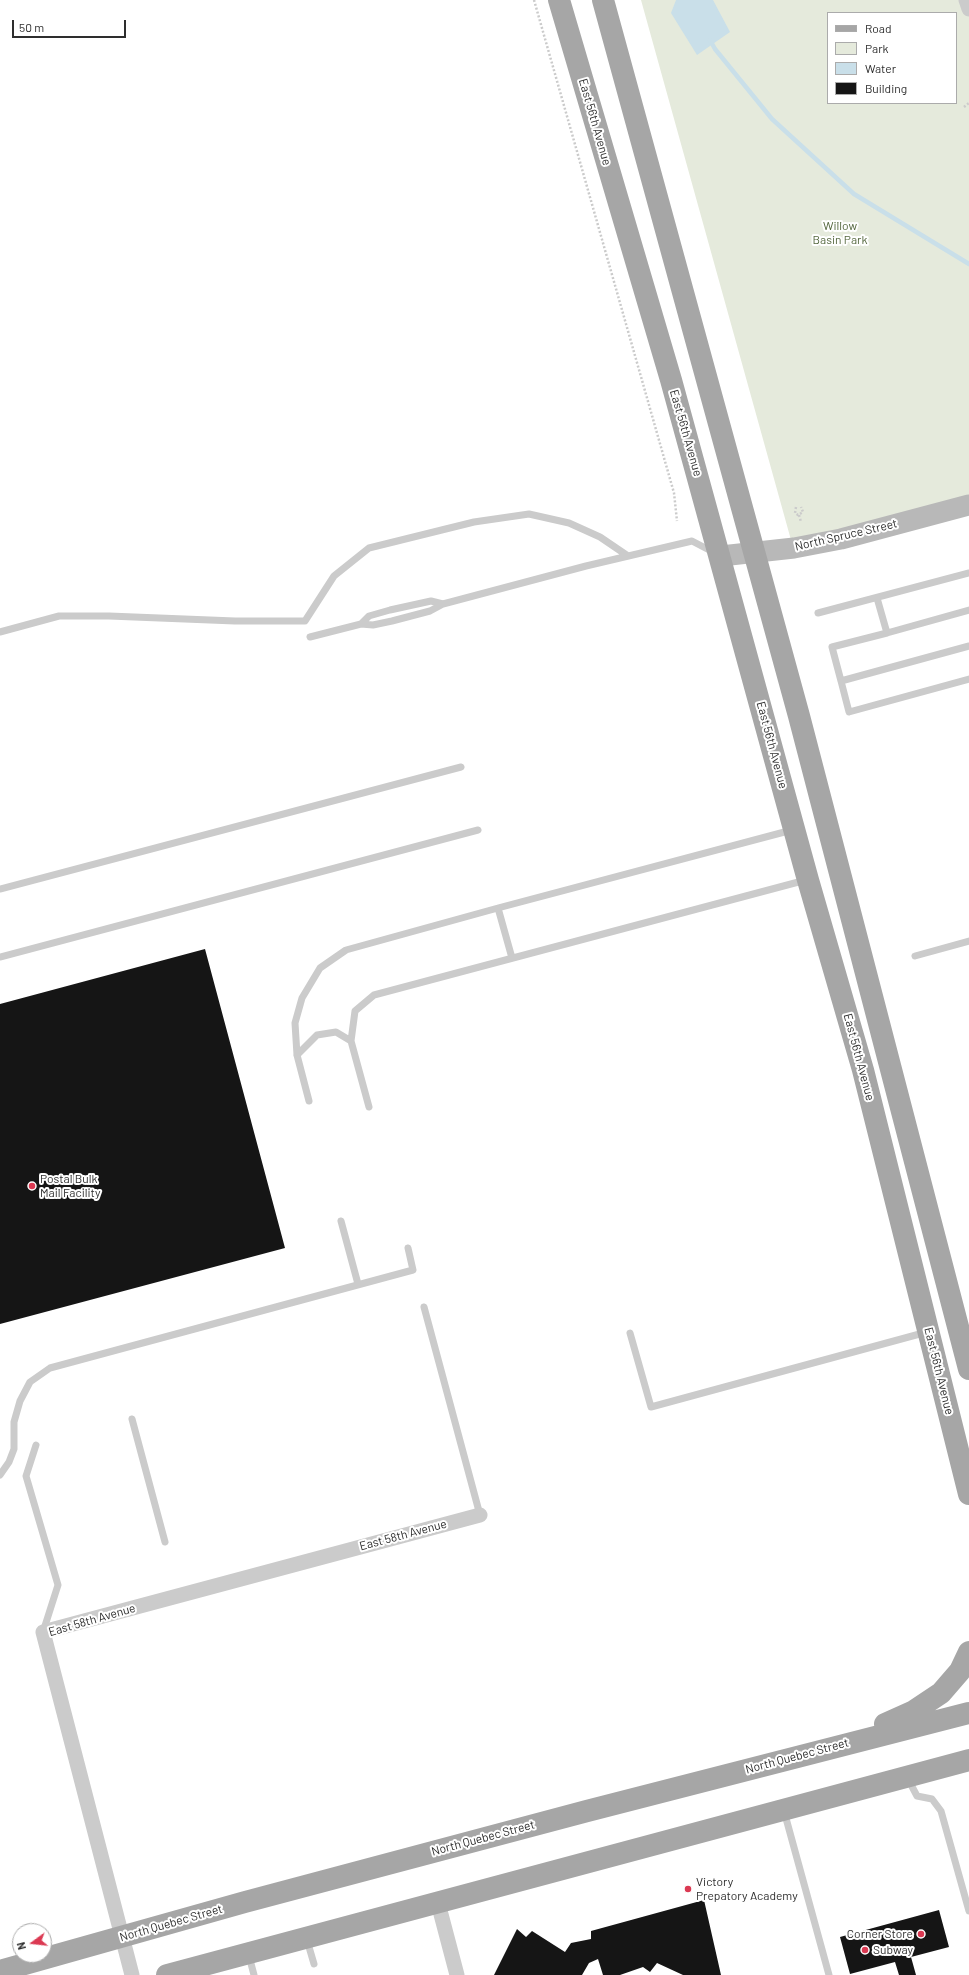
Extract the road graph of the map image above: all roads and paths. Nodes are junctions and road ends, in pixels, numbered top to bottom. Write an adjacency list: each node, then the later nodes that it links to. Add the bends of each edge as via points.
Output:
1 (534, 0): 12 (path, via 674,492)
2 (558, 0): 16 (main road, East 56th Avenue)
3 (603, 0): 14 (main road)
4 (966, 0): 5 (street)
5 (969, 9)
6 (969, 104): 7 (path)
7 (964, 107)
8 (969, 505): 14 (street, North Spruce Street, via 841,539)
9 (796, 507): 11 (path, via 795,513)
10 (801, 507): 11 (path, via 803,512)
11 (799, 515): 13 (path)
12 (677, 522)
13 (801, 522)
14 (755, 552): 16 (street, North Spruce Street); 49 (main road)
15 (628, 556): 16 (lane, via 692,541); 19 (lane); 23 (lane, via 600,537 569,523 529,514 474,522 369,548 334,576 305,621 59,616)
16 (721, 556): 30 (main road, East 56th Avenue)
17 (969, 573): 18 (lane)
18 (877, 598): 21 (lane); 24 (lane)
19 (443, 604): 22 (lane, via 430,611 392,621 373,625); 22 (lane, via 431,600 369,616)
20 (969, 610): 24 (lane)
21 (818, 613)
22 (361, 624): 25 (lane)
23 (0, 632)
24 (886, 633): 28 (lane, via 832,647)
25 (310, 638)
26 (969, 646): 28 (lane)
27 (969, 679): 28 (lane, via 849,712)
28 (841, 681)
29 (462, 767): 33 (lane)
30 (794, 829): 32 (main road, East 56th Avenue); 34 (lane)
31 (478, 830): 37 (lane)
32 (808, 880): 38 (lane); 47 (main road, East 56th Avenue, via 863,1070)
33 (0, 889)
34 (498, 908): 38 (lane); 40 (lane, via 346,950 320,968 302,998 295,1023)
35 (969, 941): 36 (lane)
36 (915, 956)
37 (0, 957)
38 (512, 958): 39 (lane, via 374,995 355,1011)
39 (351, 1041): 40 (lane, via 336,1032 317,1035); 42 (lane)
40 (297, 1054): 41 (lane)
41 (309, 1101)
42 (369, 1107)
43 (341, 1221): 45 (lane)
44 (408, 1248): 45 (lane, via 413,1270)
45 (358, 1284): 52 (lane, via 50,1368 30,1382 20,1401 14,1422 14,1448 9,1462)
46 (424, 1307): 54 (lane)
47 (929, 1332): 48 (lane, via 651,1407); 53 (main road, East 56th Avenue)
48 (630, 1333)
49 (968, 1361)
50 (132, 1419): 55 (lane)
51 (36, 1445): 56 (lane, via 26,1476 58,1584)
52 (0, 1475)
53 (969, 1494)
54 (480, 1515): 56 (street, East 58th Avenue)
55 (166, 1542)
56 (43, 1632): 65 (street, East 58th Avenue)
57 (969, 1652): 59 (main road, via 952,1682 929,1702 900,1718)
58 (969, 1713): 59 (main road, North Quebec Street)
59 (824, 1749): 65 (main road, North Quebec Street)
60 (969, 1760): 61 (main road)
61 (906, 1777): 62 (main road); 64 (lane, via 917,1796 932,1799 941,1811)
62 (784, 1810): 63 (main road); 74 (lane)
63 (438, 1903): 66 (main road); 73 (street)
64 (969, 1911)
65 (122, 1937): 69 (main road, North Quebec Street); 70 (street, East 58th Avenue)
66 (307, 1938): 67 (main road); 68 (lane)
67 (248, 1954): 71 (main road); 72 (lane)
68 (314, 1964)
69 (0, 1971)
70 (132, 1975)
71 (167, 1975)
72 (254, 1975)
73 (457, 1975)
74 (829, 1975)

